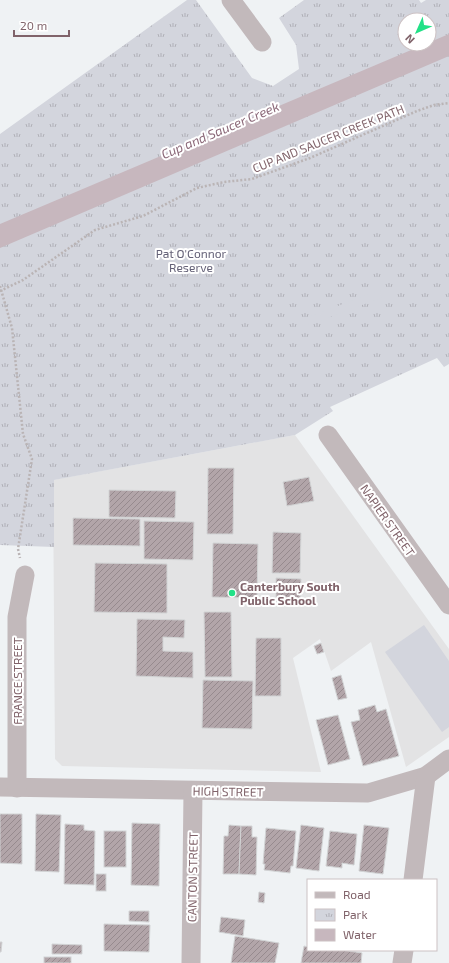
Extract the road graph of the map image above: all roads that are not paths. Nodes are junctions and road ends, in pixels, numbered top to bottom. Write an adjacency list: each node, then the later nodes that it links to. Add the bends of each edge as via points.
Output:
1 (231, 0): 2 (street)
2 (262, 42)
3 (328, 435): 5 (street, NAPIER STREET)
4 (25, 575): 8 (street, FRANCE STREET, via 17,617)
5 (449, 605)
6 (449, 759): 7 (street, HIGH STREET)
7 (426, 776): 9 (street, HIGH STREET, via 368,793); 10 (street)
8 (9, 788): 9 (street, HIGH STREET)
9 (193, 791): 12 (street, CANTON STREET)
10 (413, 879)
11 (404, 951): 13 (street)
12 (191, 963)
13 (402, 963)

